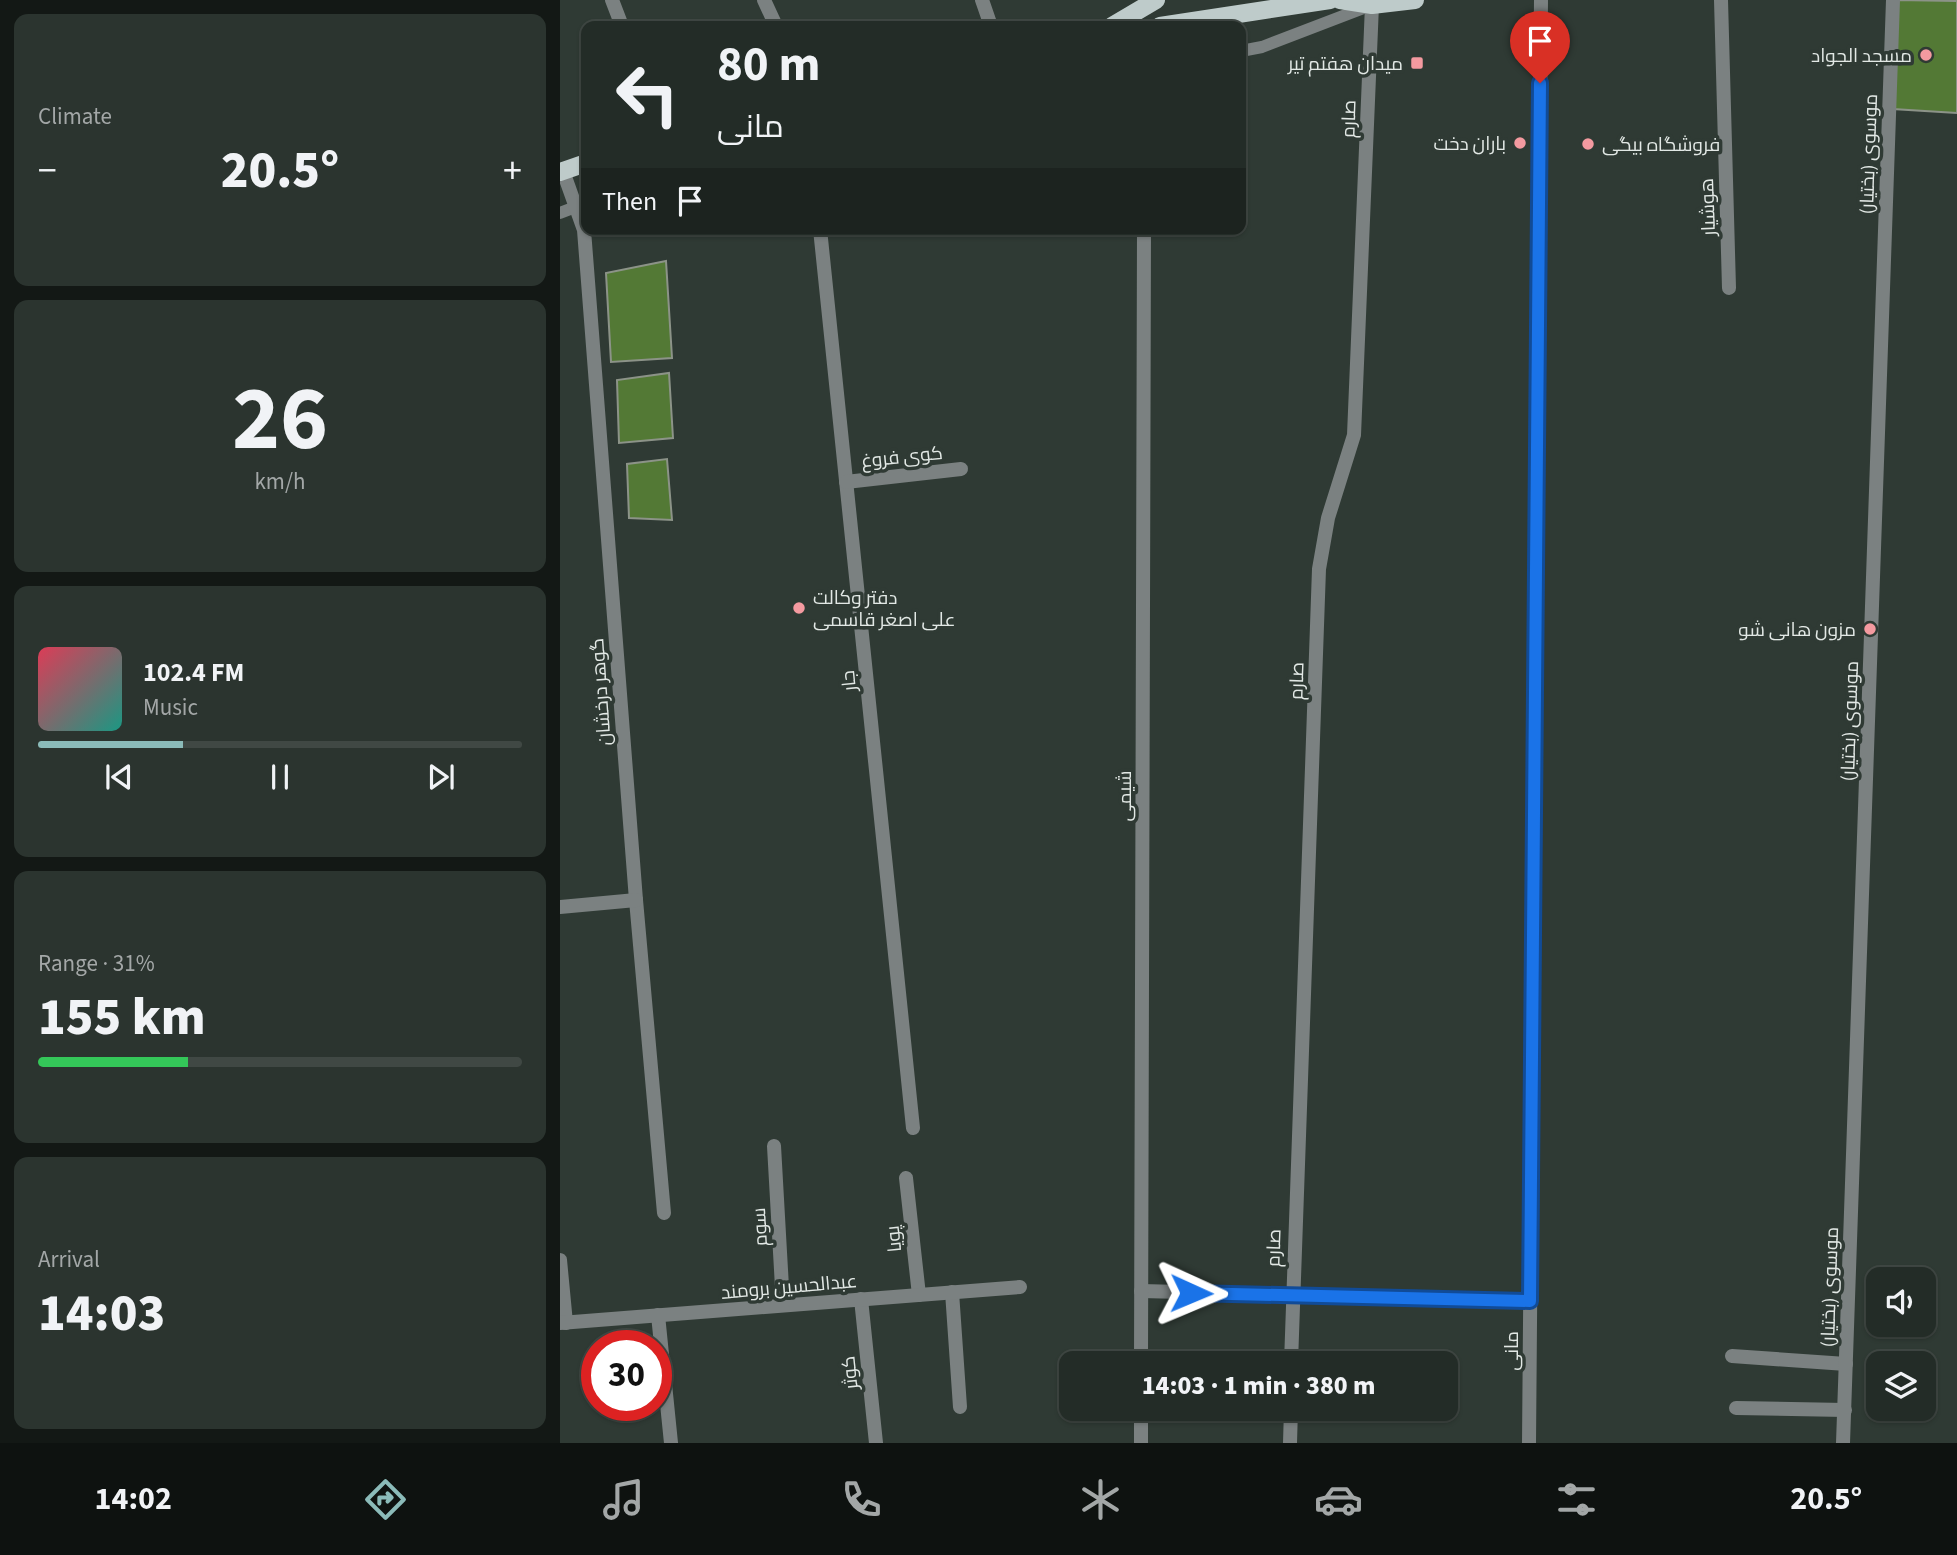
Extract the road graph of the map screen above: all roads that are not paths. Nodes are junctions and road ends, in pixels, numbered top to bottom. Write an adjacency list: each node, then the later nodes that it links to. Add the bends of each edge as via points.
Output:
1 (612, 0): 12 (street)
2 (764, 0): 13 (street)
3 (982, 0): 14 (street)
4 (1156, 0): 15 (main road)
5 (1330, 0): 16 (main road)
6 (1340, 0): 11 (main road)
7 (1415, 0): 11 (main road)
8 (1541, 0): 42 (street, مانی)
9 (1721, 0): 26 (street, هوشیار)
10 (1893, 0): 49 (street, موسوی (بختیار))
11 (1372, 5): 17 (lane); 40 (street, صارم, via 1354,435 1328,518 1320,569)
12 (620, 21)
13 (774, 21)
14 (989, 21)
15 (1120, 21)
16 (1193, 21)
17 (1246, 50)
18 (581, 165): 19 (main road)
19 (561, 172): 20 (street, گوهر درخشان)
20 (581, 203)
21 (581, 205): 22 (lane)
22 (560, 213)
23 (584, 235): 29 (street, گوهر درخشان)
24 (821, 235): 28 (street, جار)
25 (1144, 235): 37 (street, شیمی)
26 (1729, 288)
27 (961, 469): 28 (street, کوی فروغ)
28 (846, 482): 31 (street, جار)
29 (636, 900): 30 (street); 34 (street, گوهر درخشان)
30 (560, 906)
31 (913, 1128)
32 (774, 1146): 43 (street, سوم)
33 (906, 1178): 39 (street, پویا)
34 (664, 1213)
35 (560, 1260): 45 (street)
36 (1020, 1286): 38 (street, عبدالحسین برومند)
37 (1142, 1291): 40 (street); 46 (street, شیمی)
38 (952, 1292): 39 (street, عبدالحسین برومند); 50 (street)
39 (919, 1295): 41 (street, عبدالحسین برومند)
40 (1291, 1295): 42 (street); 47 (street, صارم)
41 (861, 1299): 43 (street, عبدالحسین برومند); 56 (street, کوثر)
42 (1530, 1301): 59 (street, مانی)
43 (783, 1306): 44 (street, عبدالحسین برومند)
44 (658, 1315): 45 (street, عبدالحسین برومند); 55 (street)
45 (563, 1323)
46 (1141, 1351)
47 (1291, 1351)
48 (1732, 1356): 49 (street)
49 (1846, 1364): 52 (street, موسوی (بختیار))
50 (960, 1407)
51 (1736, 1408): 52 (street)
52 (1844, 1410): 60 (street, موسوی (بختیار))
53 (1141, 1421): 57 (street)
54 (1290, 1421): 58 (street)
55 (671, 1443)
56 (876, 1443)
57 (1141, 1443)
58 (1290, 1443)
59 (1529, 1443)
60 (1843, 1443)

